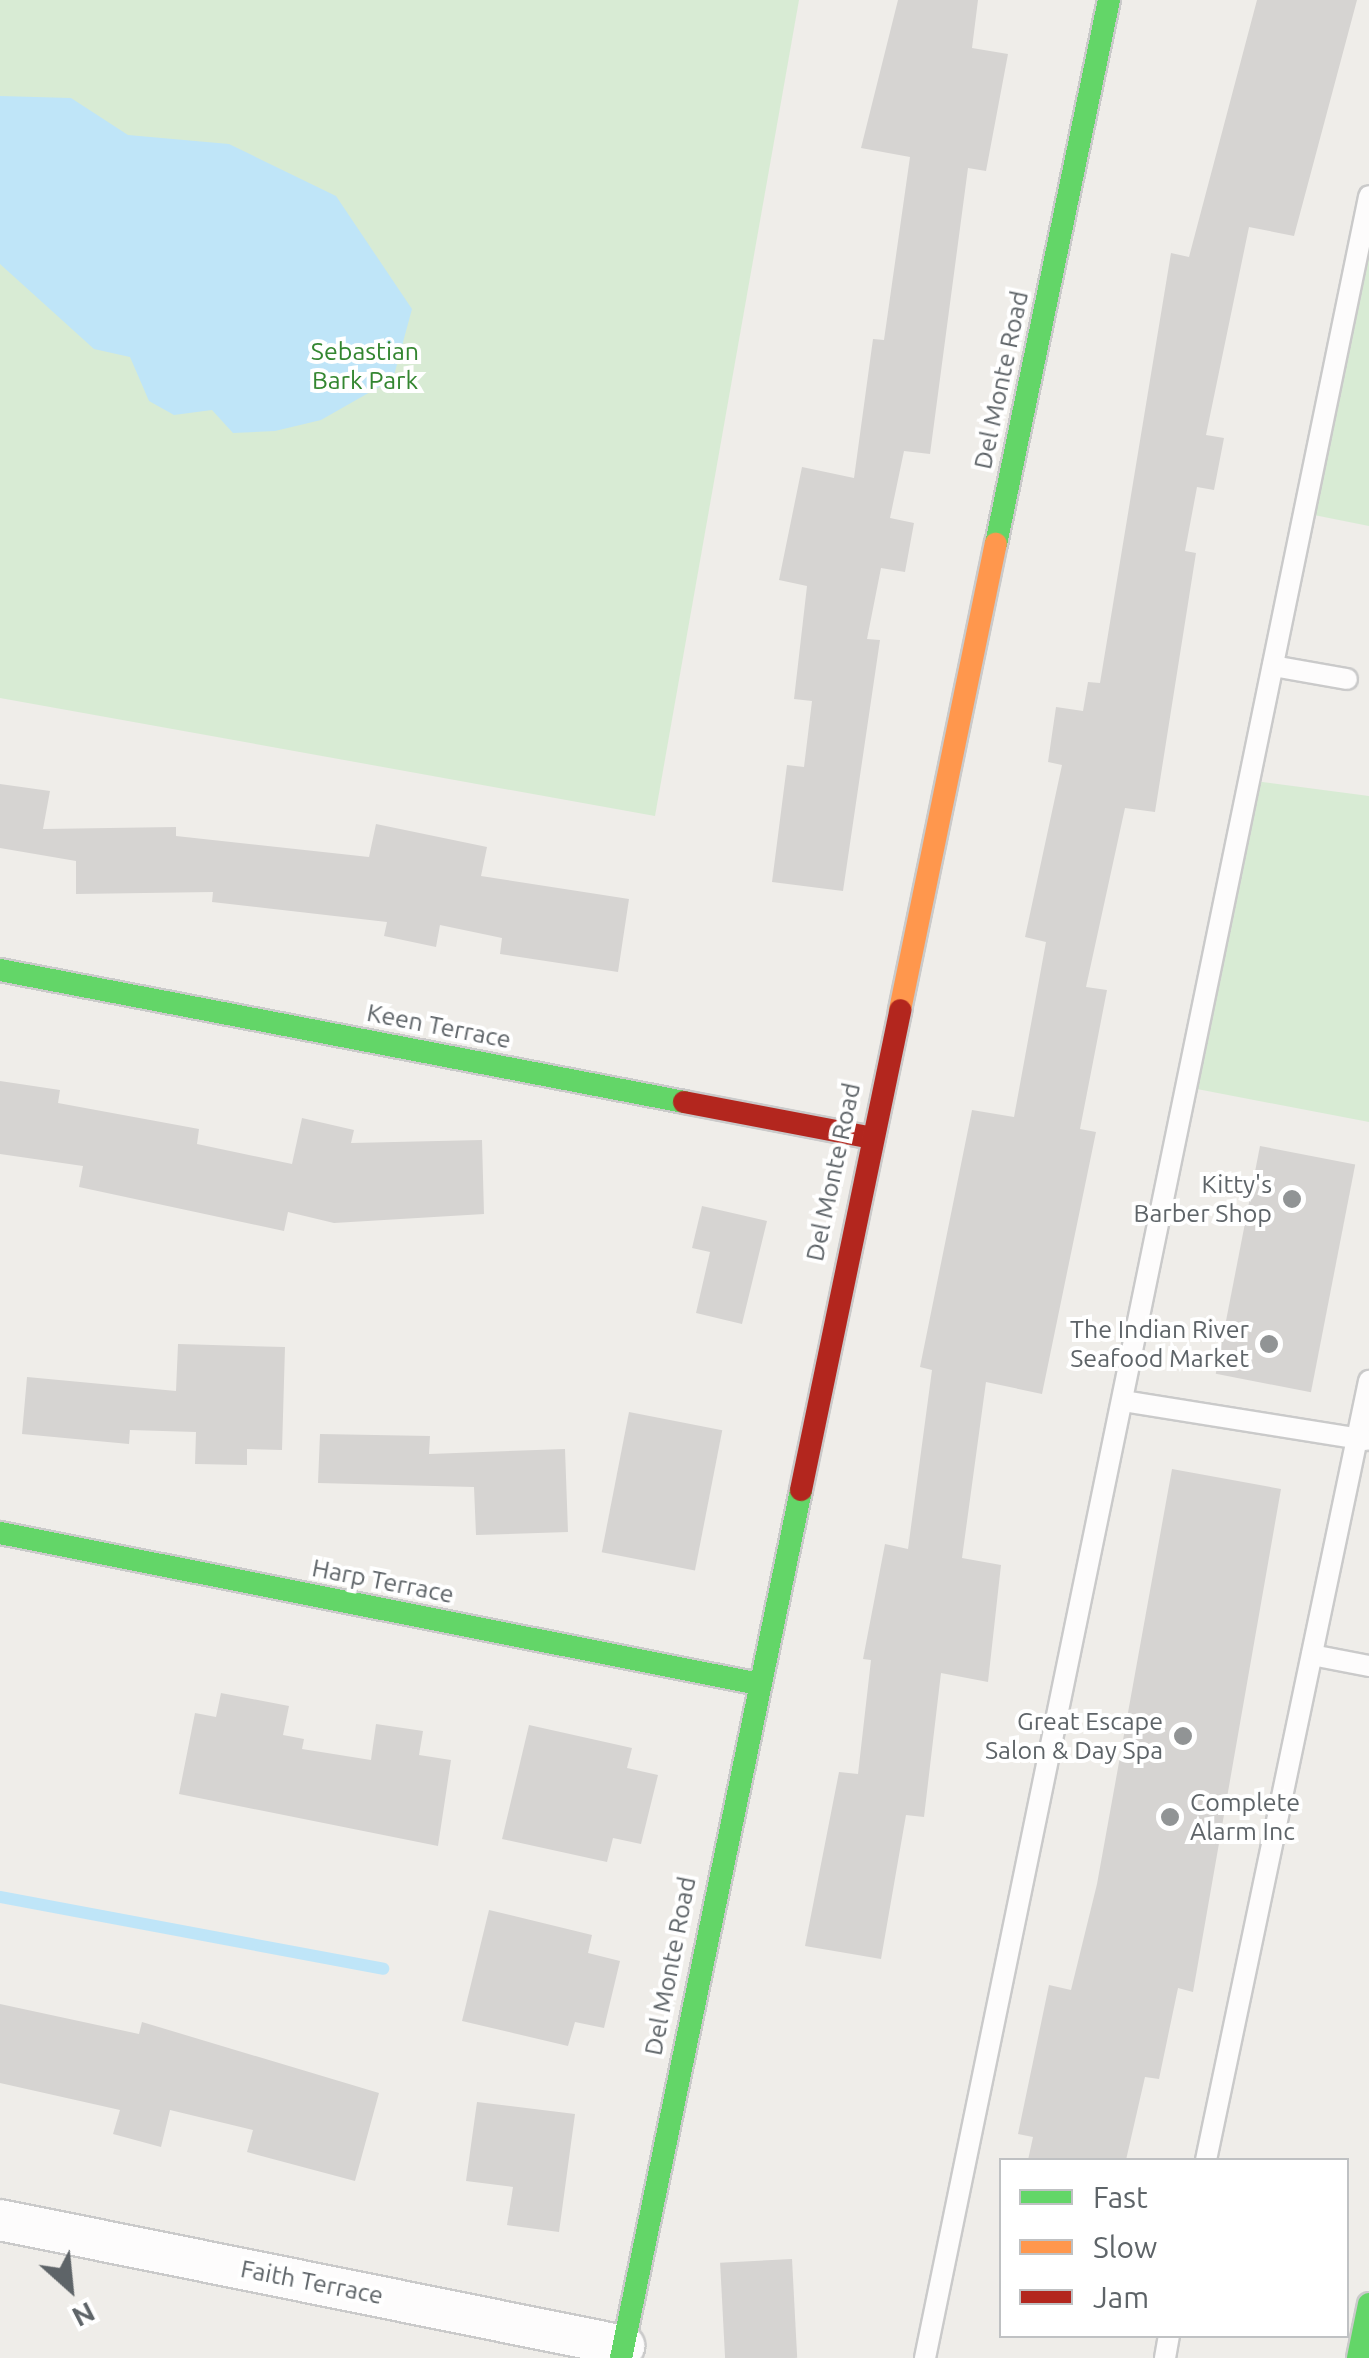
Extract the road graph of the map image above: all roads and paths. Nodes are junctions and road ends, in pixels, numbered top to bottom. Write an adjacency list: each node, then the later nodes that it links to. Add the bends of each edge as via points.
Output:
1 (1109, 0): 6 (street, Del Monte Road)
2 (1369, 196): 3 (lane)
3 (1273, 666): 4 (lane); 8 (lane)
4 (1347, 679)
5 (0, 970): 6 (street, Keen Terrace)
6 (868, 1137): 13 (street, Del Monte Road)
7 (1369, 1381): 9 (lane)
8 (1124, 1402): 9 (lane); 18 (lane)
9 (1363, 1439): 11 (lane)
10 (0, 1533): 13 (street, Harp Terrace)
11 (1312, 1655): 12 (lane); 14 (lane)
12 (1369, 1666)
13 (754, 1684): 17 (street, Del Monte Road)
14 (1206, 2158)
15 (0, 2220): 17 (street, Faith Terrace)
16 (1369, 2304): 19 (street)
17 (622, 2352)
18 (925, 2358)
19 (1358, 2358)

